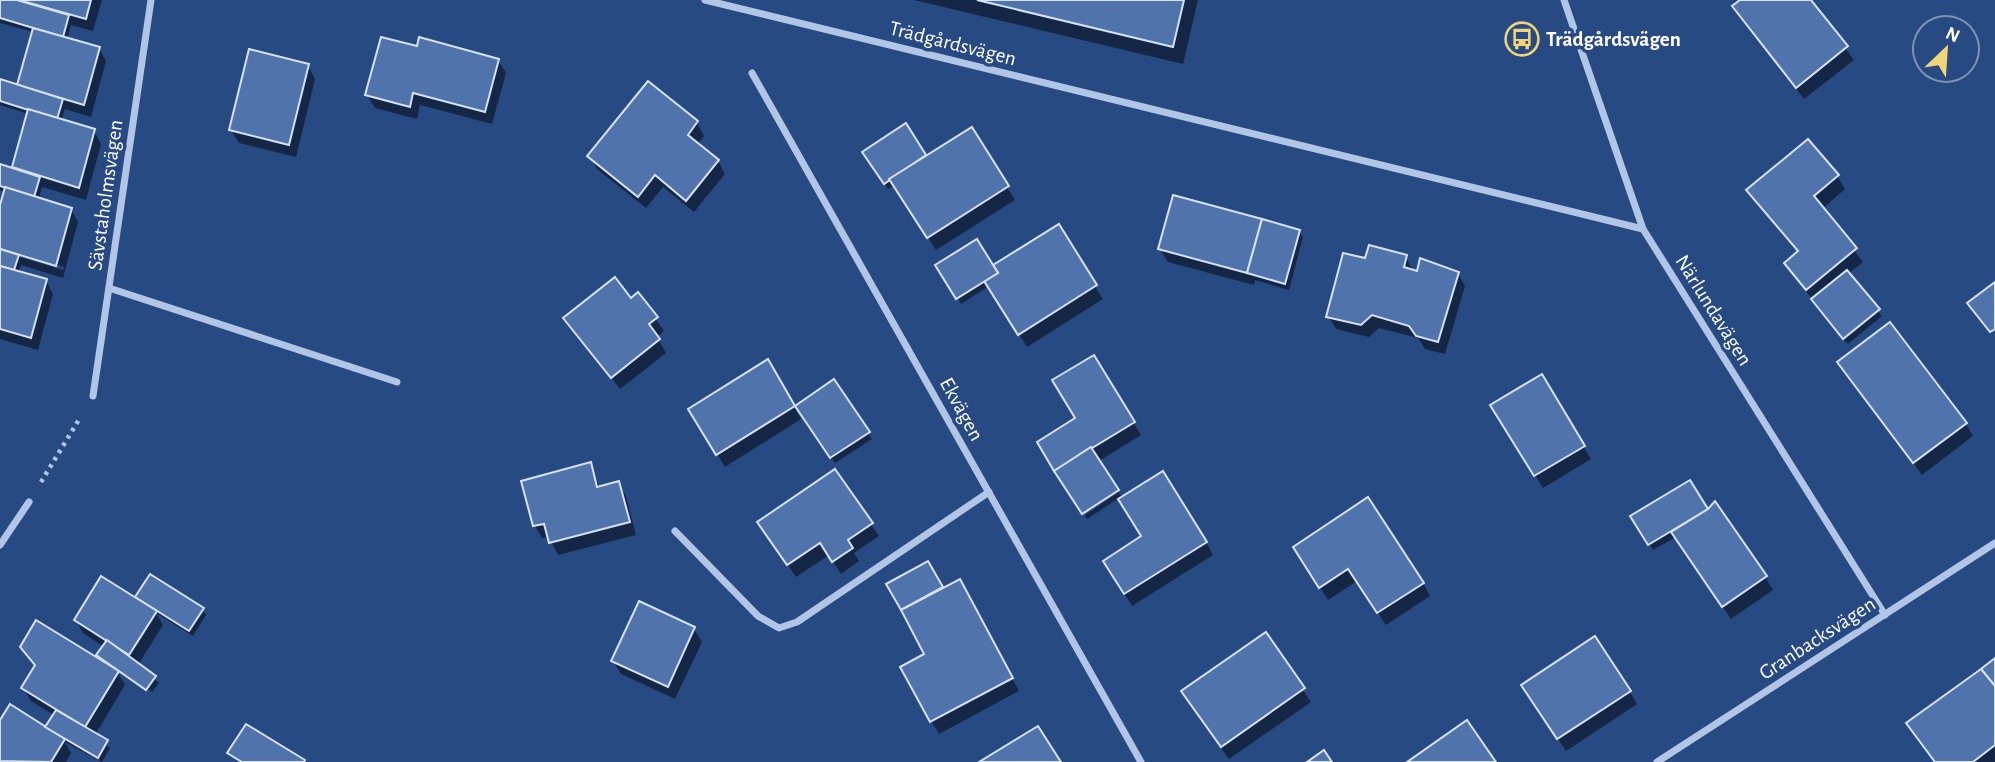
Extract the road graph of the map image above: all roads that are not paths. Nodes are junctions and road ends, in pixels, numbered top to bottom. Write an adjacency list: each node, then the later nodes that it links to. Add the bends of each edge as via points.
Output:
1 (151, 0): 6 (street, Sävstaholmsvägen)
2 (705, 0): 5 (street, Trädgårdsvägen)
3 (1564, 0): 5 (street, Närlundavägen)
4 (752, 73): 9 (street, Ekvägen)
5 (1643, 229): 14 (street, Närlundavägen)
6 (109, 288): 7 (street); 8 (street, Sävstaholmsvägen)
7 (397, 382)
8 (93, 396)
9 (989, 492): 11 (street, via 797,622 779,628 758,615); 15 (street, Ekvägen)
10 (29, 502): 13 (street)
11 (675, 531)
12 (1995, 543): 14 (street, Granbacksvägen)
13 (0, 545)
14 (1885, 615): 16 (street, Granbacksvägen)
15 (1142, 762)
16 (1657, 762)

